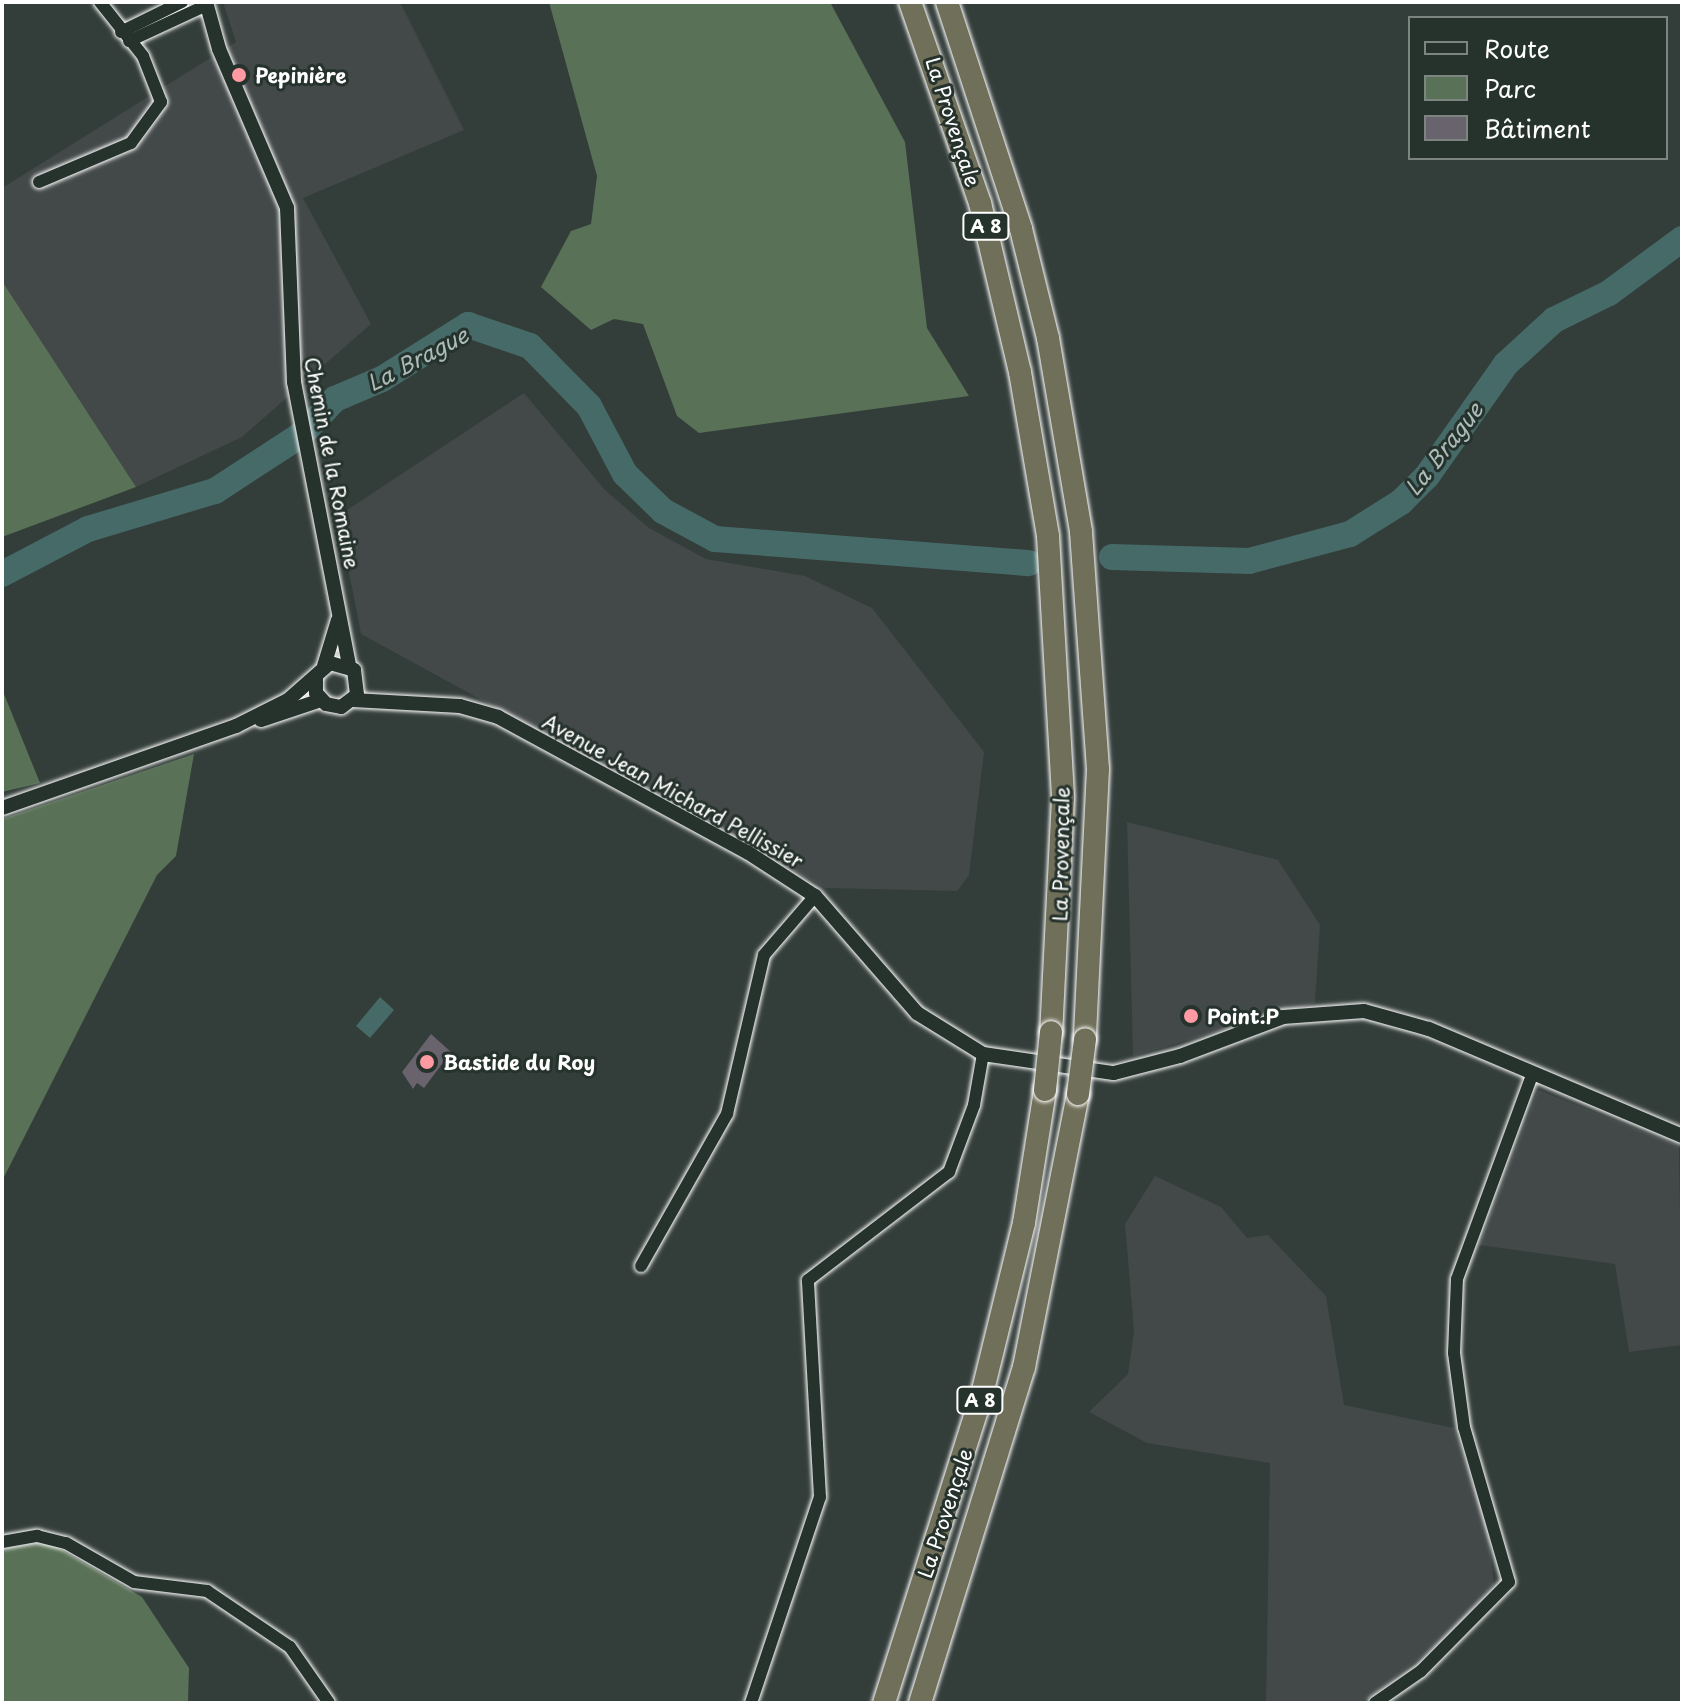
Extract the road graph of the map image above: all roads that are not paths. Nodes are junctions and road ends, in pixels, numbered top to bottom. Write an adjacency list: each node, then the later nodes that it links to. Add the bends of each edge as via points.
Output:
1 (100, 2): 6 (street)
2 (182, 2): 6 (street)
3 (910, 2): 25 (highway, La Provençale / A 8, bridge, via 980,203 1035,457 1056,610 1063,874 1045,1090 1024,1223 987,1376)
4 (947, 2): 26 (highway, La Provençale / A 8, bridge, via 1009,187 1070,451 1088,605 1098,769 1078,1094 1024,1367)
5 (207, 3): 6 (street); 8 (street, Chemin de la Romaine, via 219,49 287,208 294,382)
6 (125, 37): 7 (street, via 157,85 156,114 131,143)
7 (39, 182)
8 (339, 611): 9 (street, Chemin de la Romaine); 10 (street, Chemin de la Romaine)
9 (349, 666): 10 (street); 11 (street)
10 (320, 672): 12 (street); 15 (street, via 288,700)
11 (359, 682): 13 (street); 14 (street, Avenue Jean Michard Pellissier)
12 (321, 700): 13 (street, via 333,707); 15 (street)
13 (353, 700): 14 (street, Avenue Jean Michard Pellissier)
14 (410, 703): 17 (street, Avenue Jean Michard Pellissier, via 460,706 498,717)
15 (236, 726): 16 (street)
16 (2, 808)
17 (815, 896): 18 (street, Avenue Jean Michard Pellissier, via 890,987 945,1034); 21 (street, via 764,955 727,1114)
18 (983, 1054): 19 (street, Avenue Jean Michard Pellissier, via 1114,1073 1180,1056 1283,1017 1364,1011 1429,1029); 24 (street, via 974,1105 949,1172 808,1280 820,1497)
19 (1532, 1075): 20 (street, Avenue Jean Michard Pellissier); 27 (street, via 1457,1279 1454,1353 1464,1427 1509,1582 1421,1671)
20 (1682, 1136)
21 (641, 1266)
22 (2, 1542): 23 (street, via 37,1536 66,1543 134,1582 207,1591 290,1647 319,1681)
23 (329, 1703)
24 (751, 1703)
25 (884, 1703)
26 (920, 1703)
27 (1375, 1703)

